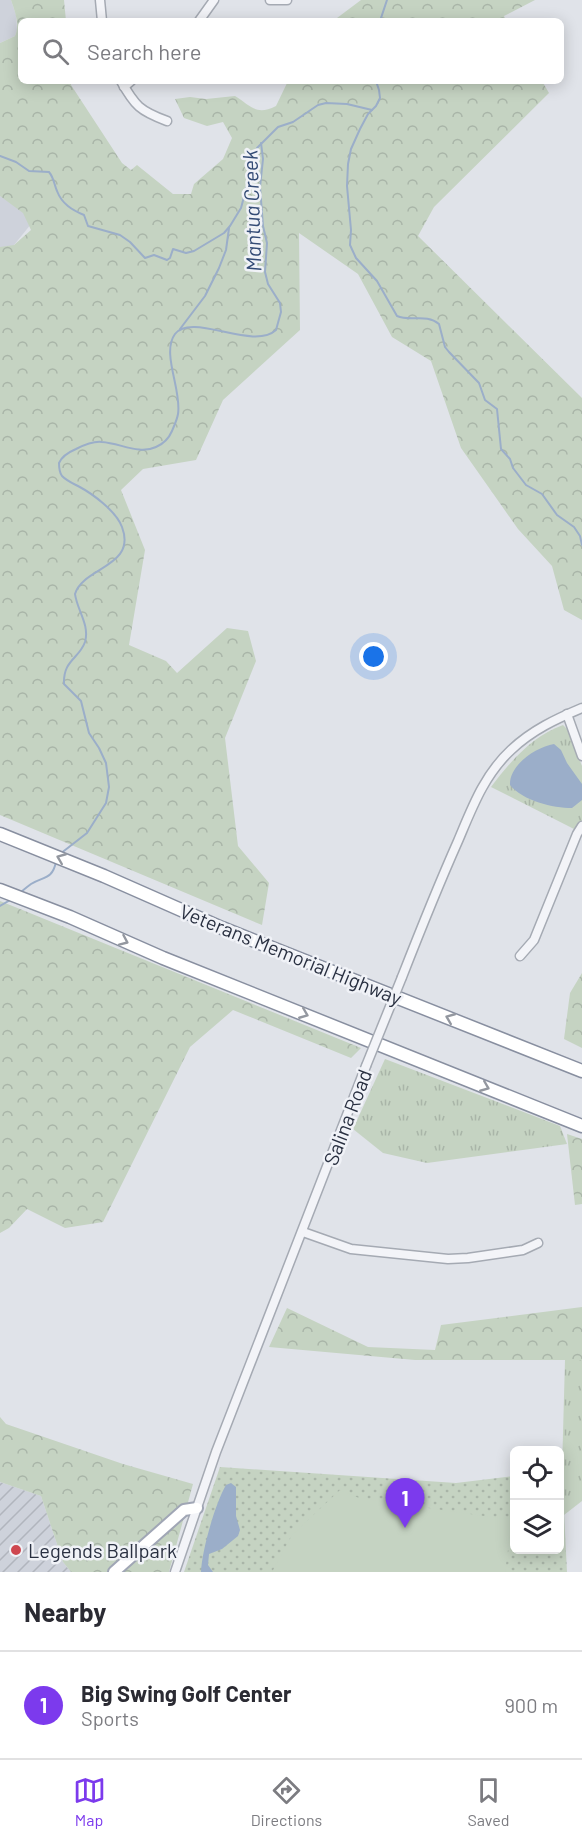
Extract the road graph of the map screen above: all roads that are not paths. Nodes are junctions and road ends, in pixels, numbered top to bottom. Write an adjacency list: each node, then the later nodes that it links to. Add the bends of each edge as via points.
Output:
1 (100, 0): 5 (street)
2 (214, 0): 6 (street)
3 (270, 0): 4 (street)
4 (287, 0)
5 (102, 18)
6 (201, 18)
7 (127, 84): 8 (street, via 139,108)
8 (167, 121)
9 (582, 708): 10 (street, Salina Road)
10 (567, 714): 11 (street); 18 (street, Salina Road, bridge, via 522,740 500,760 483,784 442,876)
11 (582, 756)
12 (582, 826): 15 (street, via 534,940)
13 (0, 834): 16 (highway, Veterans Memorial Highway, one-way to 13, via 222,928)
14 (0, 890): 17 (highway, one-way to 17)
15 (520, 956)
16 (582, 1071)
17 (582, 1126)
18 (303, 1232): 19 (street, via 351,1249 448,1258 523,1250); 20 (street, Salina Road)
19 (538, 1243)
20 (197, 1508): 21 (main road, via 184,1510); 22 (street, Salina Road)
21 (114, 1572)
22 (175, 1572)

